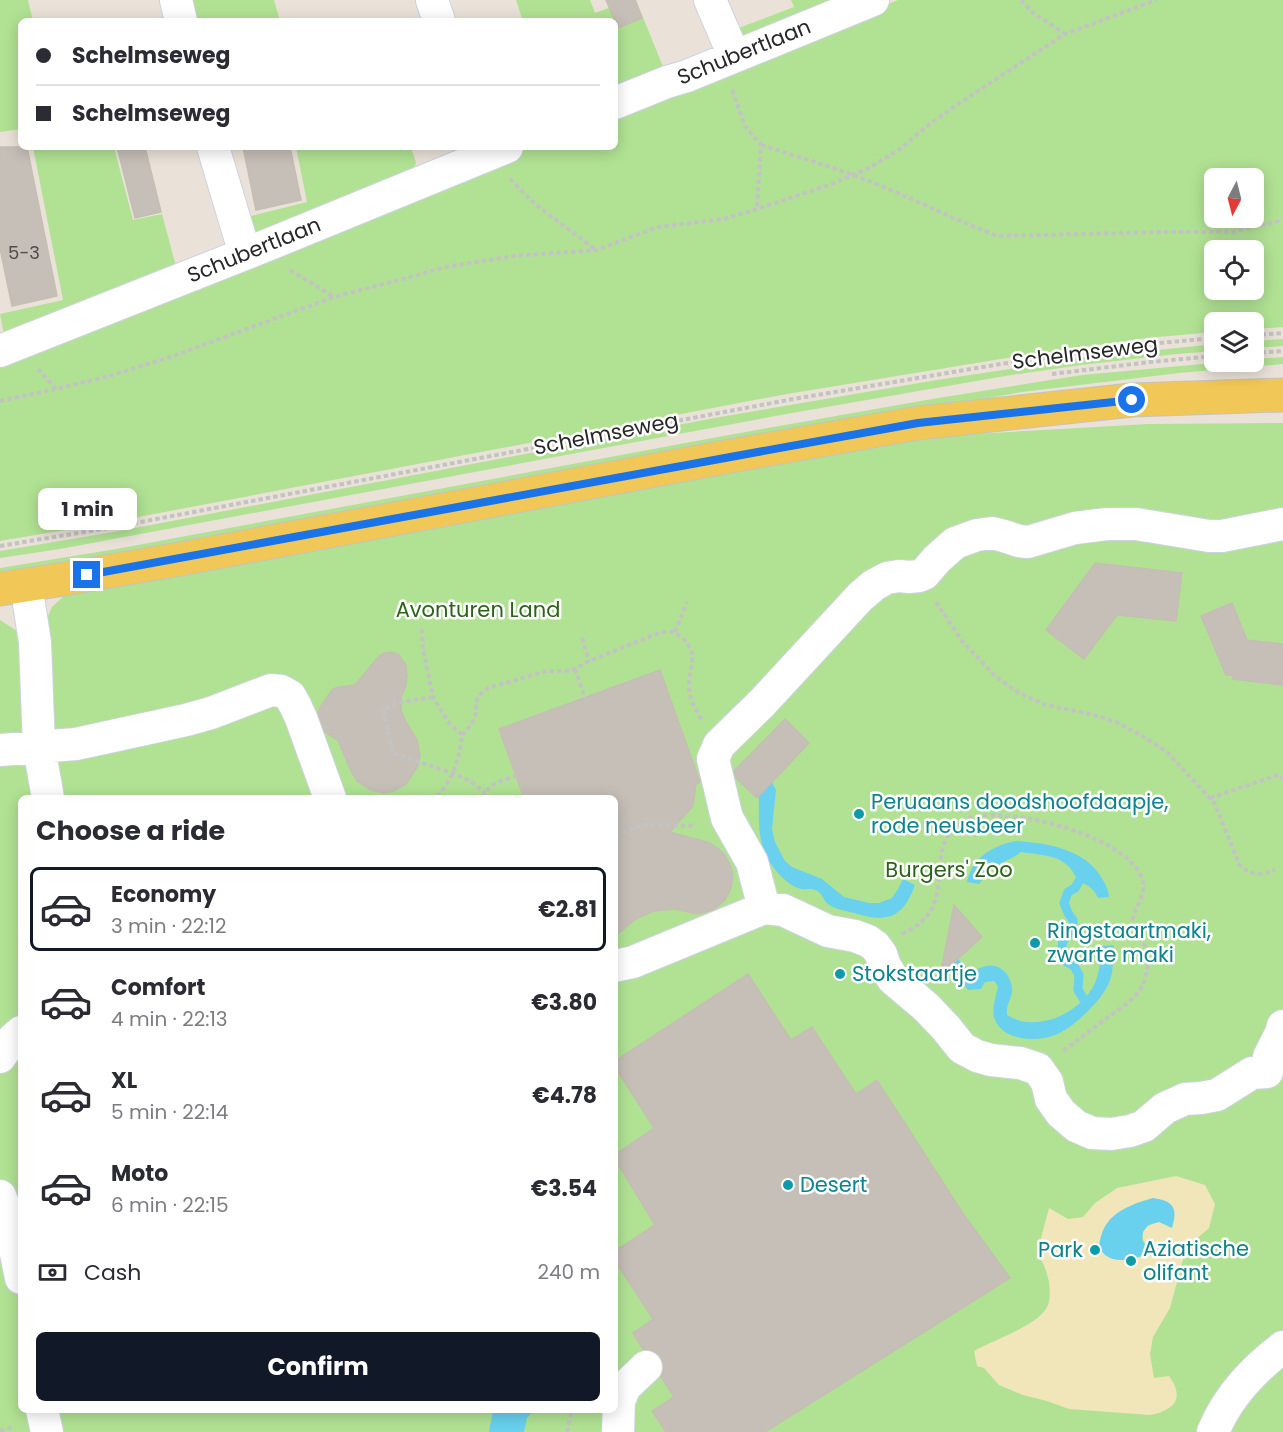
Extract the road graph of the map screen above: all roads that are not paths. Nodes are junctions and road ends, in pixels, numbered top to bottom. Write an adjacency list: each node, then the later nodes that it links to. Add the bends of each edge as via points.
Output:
1 (176, 0): 5 (street)
2 (432, 0): 6 (street)
3 (710, 0): 7 (street)
4 (873, 0): 7 (street, Schubertlaan)
5 (180, 18)
6 (438, 18)
7 (728, 59): 8 (street, Schubertlaan)
8 (618, 102)
9 (214, 150): 11 (street)
10 (492, 150): 11 (street, Schubertlaan)
11 (255, 250): 12 (street, Schubertlaan)
12 (0, 350)
13 (1283, 395): 15 (main road, via 1132,400 918,423)
14 (1283, 524): 20 (street, via 1222,536 1136,524 1075,528 1028,542 992,533 977,535 955,543 924,574 887,578 874,585 719,745 713,759 727,818 752,862)
15 (13, 587): 16 (street, via 35,642)
16 (39, 747): 17 (street); 18 (street); 19 (street, via 75,744 186,720 271,690 281,691 290,696 301,718)
17 (0, 750)
18 (47, 795)
19 (329, 795)
20 (764, 908): 21 (street); 22 (street, via 783,910 828,931 868,941 881,954 893,979 926,1007 962,1048 991,1060 1038,1069 1061,1113 1092,1133 1130,1131 1185,1099 1217,1095 1252,1073 1267,1072 1269,1057)
21 (618, 965)
22 (1283, 1026)
23 (18, 1035): 24 (street)
24 (0, 1057)
25 (0, 1196): 26 (street)
26 (18, 1260)
27 (1283, 1347): 32 (street, via 1235,1393)
28 (646, 1367): 31 (street, via 625,1387 619,1401)
29 (43, 1413): 30 (street)
30 (46, 1432)
31 (618, 1432)
32 (1213, 1432)

